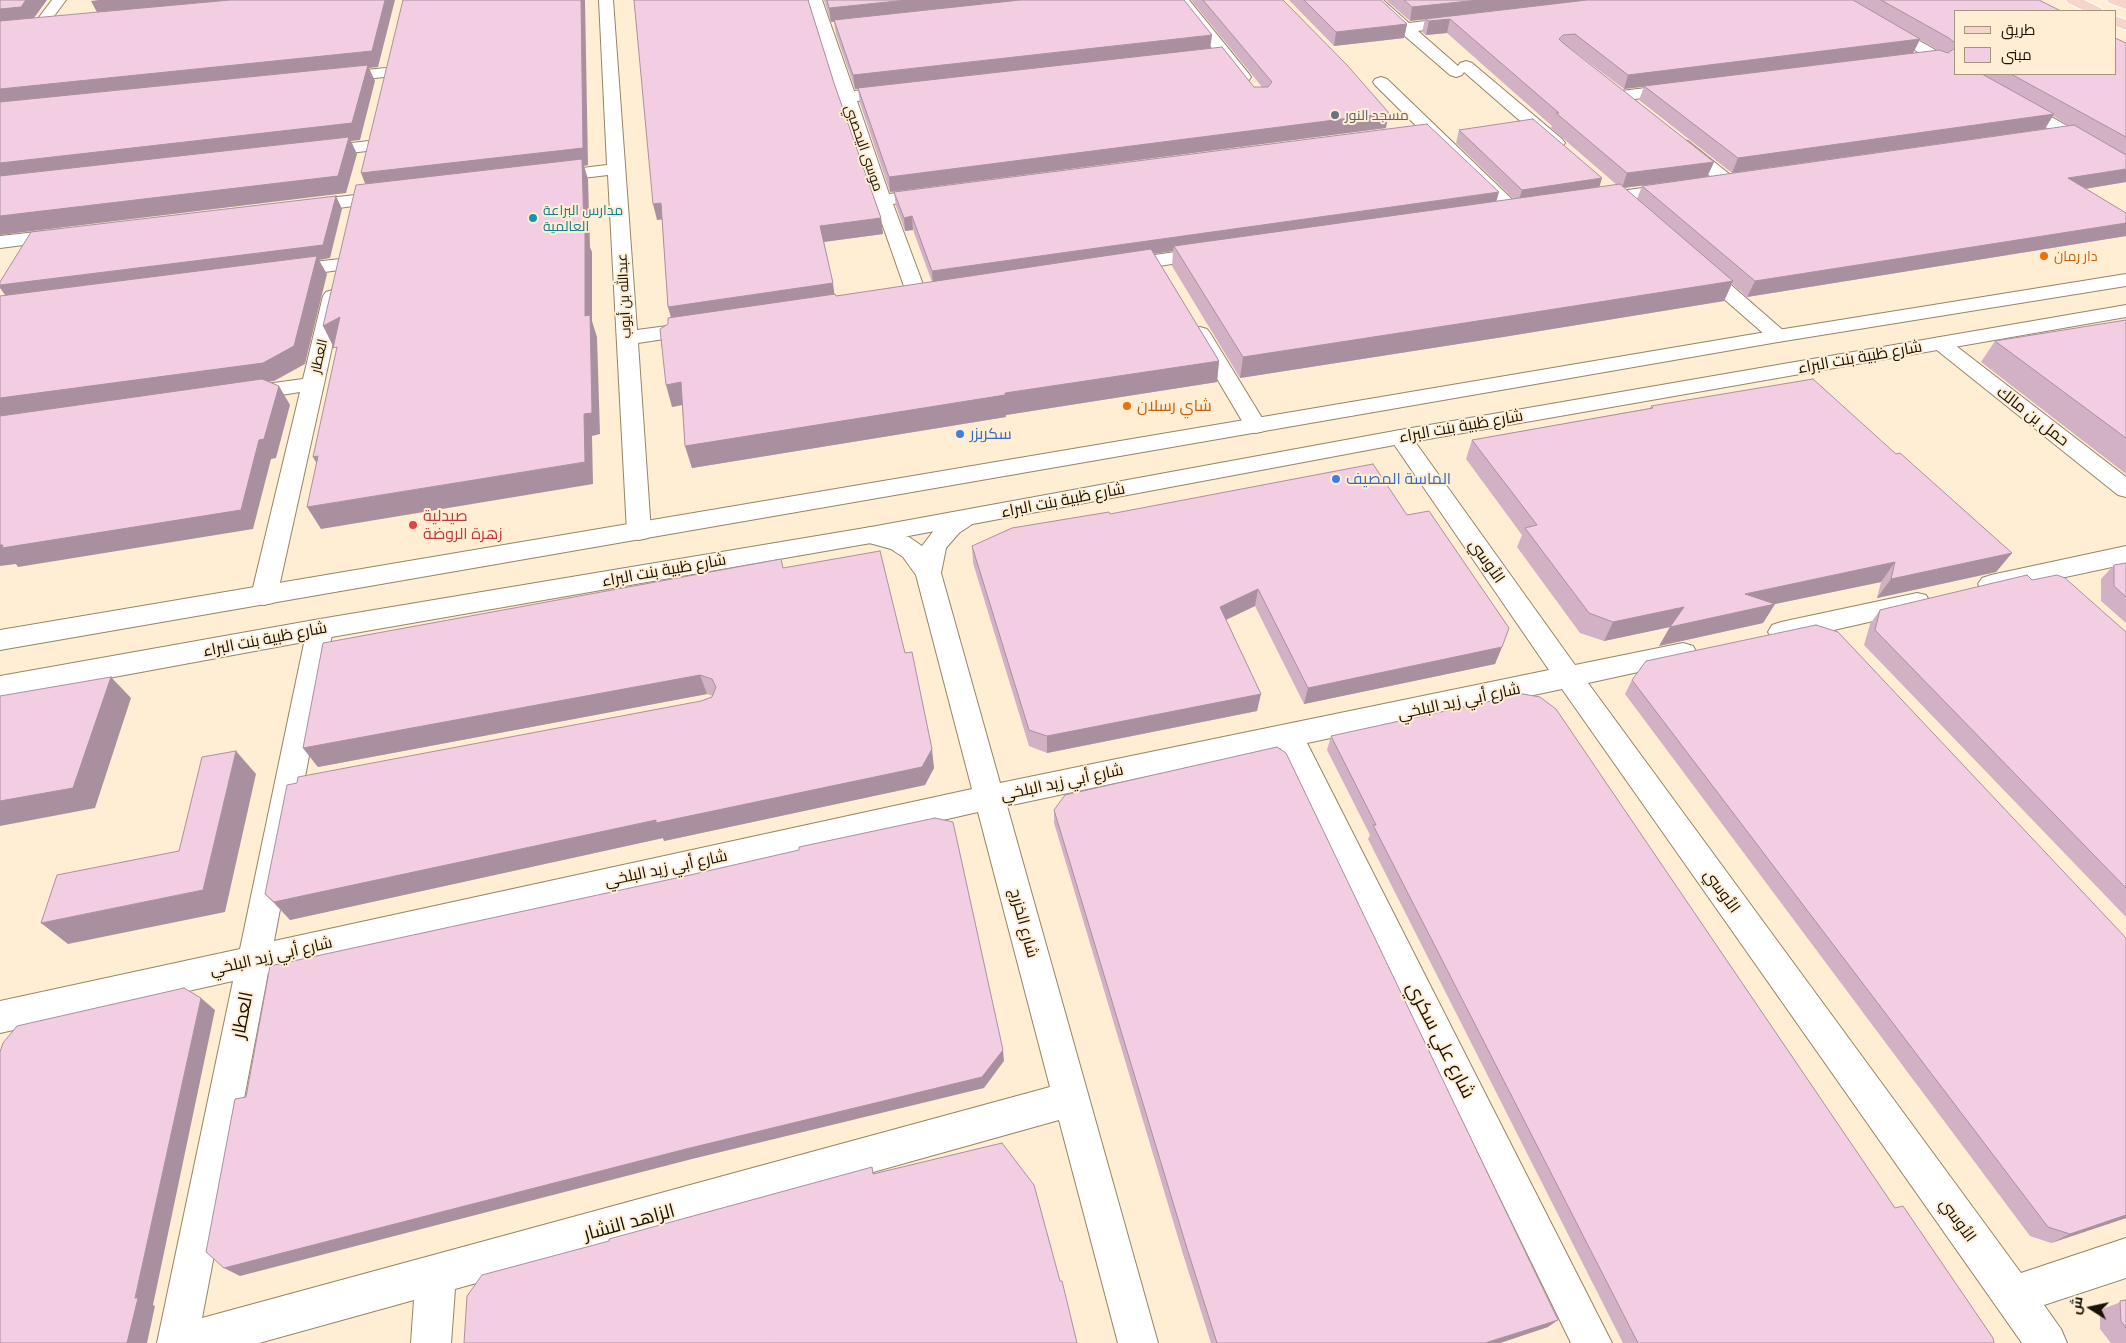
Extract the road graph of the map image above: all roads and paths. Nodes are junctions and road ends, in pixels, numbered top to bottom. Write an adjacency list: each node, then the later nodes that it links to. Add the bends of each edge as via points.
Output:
1 (58, 0): 14 (street)
2 (606, 0): 42 (street, عبدالله بن أيوب)
3 (815, 0): 16 (street, موسى اليحصبي)
4 (1181, 0): 18 (street)
5 (1374, 0): 15 (street)
6 (1837, 0): 20 (street)
7 (2073, 0): 10 (main road)
8 (2114, 0): 9 (main road)
9 (2126, 6)
10 (2094, 10)
11 (1473, 20): 15 (street)
12 (57, 26): 14 (street)
13 (844, 27): 16 (street)
14 (38, 28): 17 (street)
15 (1404, 28): 39 (street)
16 (824, 29): 32 (street, موسى اليحصبي)
17 (19, 30)
18 (1224, 54): 19 (street); 30 (street)
19 (1205, 56)
20 (1936, 57): 21 (street); 22 (street)
21 (1906, 61)
22 (1954, 67)
23 (386, 73): 25 (street)
24 (1966, 75): 37 (street)
25 (317, 80)
26 (1381, 82): 34 (street)
27 (1607, 86): 31 (street)
28 (1690, 88): 31 (street)
29 (914, 90): 32 (street)
30 (1254, 90)
31 (1621, 96): 33 (street)
32 (846, 98): 51 (street, موسى اليحصبي)
33 (1636, 108)
34 (1430, 129): 35 (street); 56 (street)
35 (1410, 132)
36 (1666, 133): 46 (street)
37 (2067, 133): 38 (street); 41 (street)
38 (2038, 137)
39 (1568, 153)
40 (301, 154): 43 (street)
41 (2126, 166)
42 (617, 169): 45 (street); 72 (street, عبدالله بن أيوب)
43 (363, 173): 49 (street); 53 (street)
44 (1746, 178): 46 (street)
45 (530, 179)
46 (1727, 181): 50 (street)
47 (1604, 184): 50 (street)
48 (950, 191): 51 (street)
49 (405, 194)
50 (1618, 196): 52 (street); 55 (street)
51 (882, 200): 66 (street, موسى اليحصبي)
52 (1580, 201)
53 (289, 208)
54 (1532, 208): 56 (street)
55 (1633, 209)
56 (1512, 210): 57 (street)
57 (1493, 213)
58 (84, 232): 59 (street)
59 (2, 245)
60 (1226, 251): 62 (street, via 1162,269)
61 (1683, 253): 71 (street)
62 (1099, 269)
63 (272, 273): 74 (street, العطار, via 342,255)
64 (2126, 280): 71 (street, شارع ظبية بنت البراء)
65 (936, 292): 66 (street)
66 (917, 295): 67 (street)
67 (898, 298)
68 (2126, 311): 73 (street, شارع ظبية بنت البراء)
69 (1192, 319): 76 (street)
70 (714, 326): 72 (street)
71 (1778, 336): 76 (street, شارع ظبية بنت البراء)
72 (626, 338): 80 (street, عبدالله بن أيوب)
73 (1940, 343): 77 (street, شارع ظبية بنت البراء); 78 (street, حمل بن مالك)
74 (313, 384): 75 (street); 84 (street, العطار)
75 (225, 396)
76 (1256, 426): 80 (street, شارع ظبية بنت البراء)
77 (1400, 437): 79 (street, شارع ظبية بنت البراء); 91 (street, الأوسي)
78 (2126, 489)
79 (962, 519): 81 (street, شارع ظبية بنت البراء); 83 (street, via 950,527 934,546)
80 (639, 532): 84 (street, شارع ظبية بنت البراء)
81 (871, 535): 83 (street, شارع الخزرج, via 912,550); 86 (street, شارع ظبية بنت البراء)
82 (2126, 555): 85 (street, via 2058,580 1951,594)
83 (928, 573): 94 (street, شارع الخزرج)
84 (264, 596): 88 (street, شارع ظبية بنت البراء)
85 (1825, 623): 87 (street); 89 (street)
86 (320, 629): 92 (street, شارع ظبية بنت البراء); 95 (street, العطار, via 302,784)
87 (1759, 637)
88 (0, 640)
89 (1846, 645)
90 (1711, 647): 91 (street, شارع أبي زيد البلخي)
91 (1569, 678): 93 (street, شارع أبي زيد البلخي); 100 (street, الأوسي)
92 (0, 687)
93 (1289, 736): 94 (street, شارع أبي زيد البلخي); 105 (street, شارع علي سكري)
94 (990, 797): 95 (street, شارع أبي زيد البلخي); 97 (street, شارع الخزرج)
95 (253, 960): 96 (street, شارع أبي زيد البلخي); 101 (street, العطار)
96 (0, 1017)
97 (1072, 1099): 99 (street, الزاهد النشار); 104 (street, شارع الخزرج)
98 (2126, 1258): 100 (street)
99 (436, 1275): 102 (street, الزاهد النشار); 103 (street)
100 (2013, 1296): 106 (street, الأوسي)
101 (177, 1343)
102 (186, 1343)
103 (432, 1343)
104 (1138, 1343)
105 (1592, 1343)
106 (2046, 1343)

